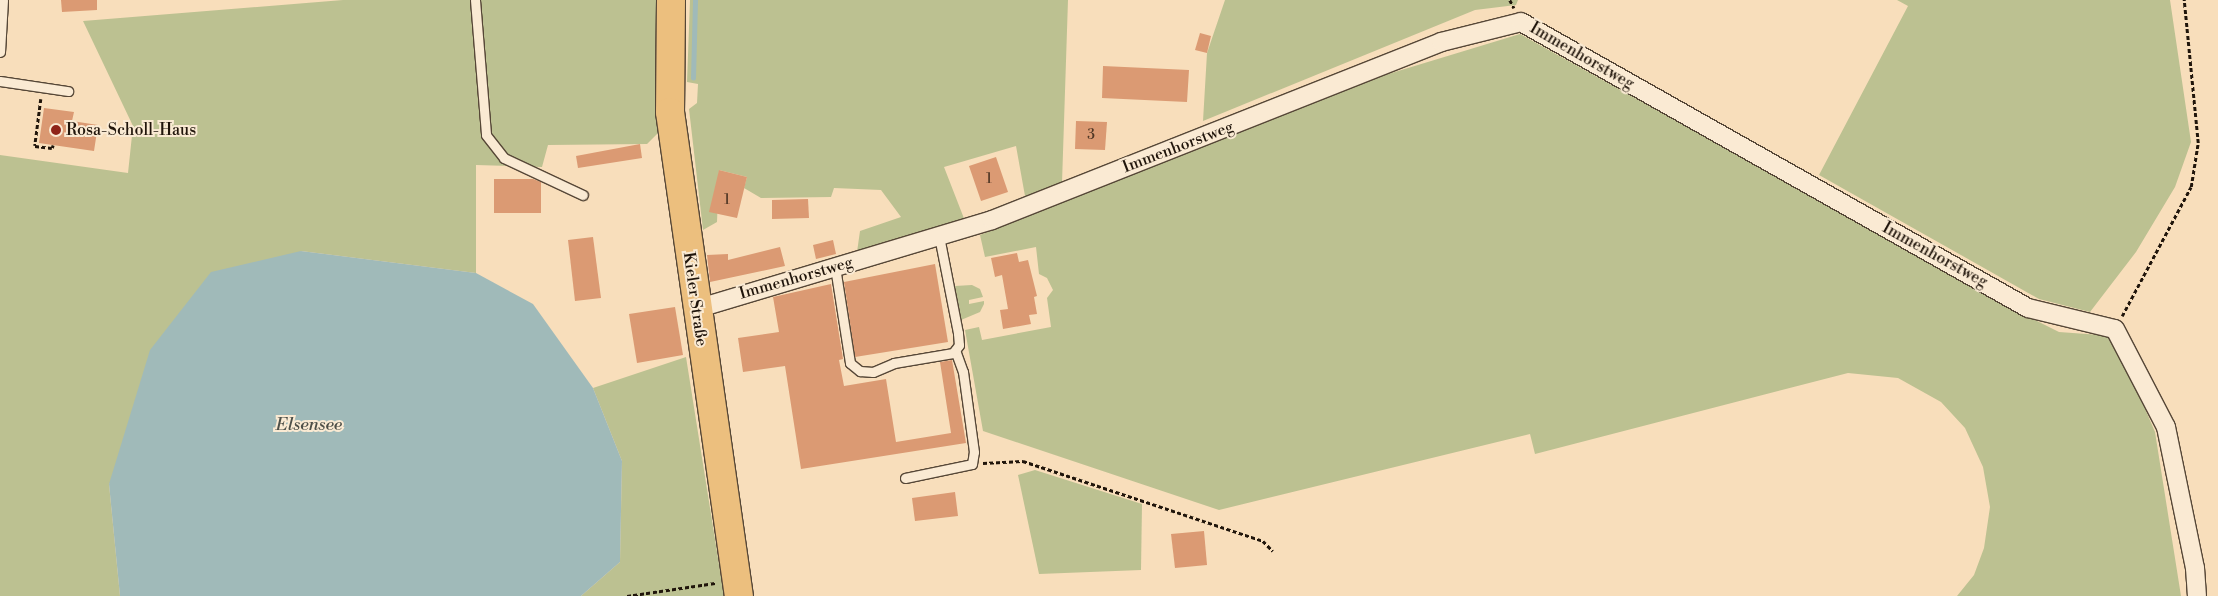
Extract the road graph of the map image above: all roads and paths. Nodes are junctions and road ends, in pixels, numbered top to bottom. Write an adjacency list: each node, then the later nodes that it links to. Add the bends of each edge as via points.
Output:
1 (3, 0): 5 (lane)
2 (475, 0): 10 (lane, via 486,136 504,158)
3 (671, 0): 13 (main road, Kieler Straße, via 670,112)
4 (2184, 0): 14 (path, via 2198,142 2191,187)
5 (0, 52)
6 (0, 81): 7 (lane)
7 (42, 87): 8 (lane); 9 (path, via 35,146 52,148)
8 (68, 90)
9 (53, 145)
10 (583, 195)
11 (939, 236): 12 (street, Immenhorstweg); 14 (street, Immenhorstweg, via 992,220 1441,42 1522,22 2028,308); 15 (lane, via 958,333 959,345)
12 (835, 267): 13 (street, Immenhorstweg); 15 (lane, via 850,364 860,371 873,372 894,363)
13 (696, 308): 19 (main road, Kieler Straße)
14 (2115, 328): 21 (street, via 2166,427 2195,568)
15 (955, 350): 16 (lane, via 963,372 974,452)
16 (972, 464): 17 (lane); 18 (path, via 1023,461 1263,542)
17 (905, 478)
18 (1273, 552)
19 (738, 588): 20 (path)
20 (627, 596)
21 (2197, 596)

